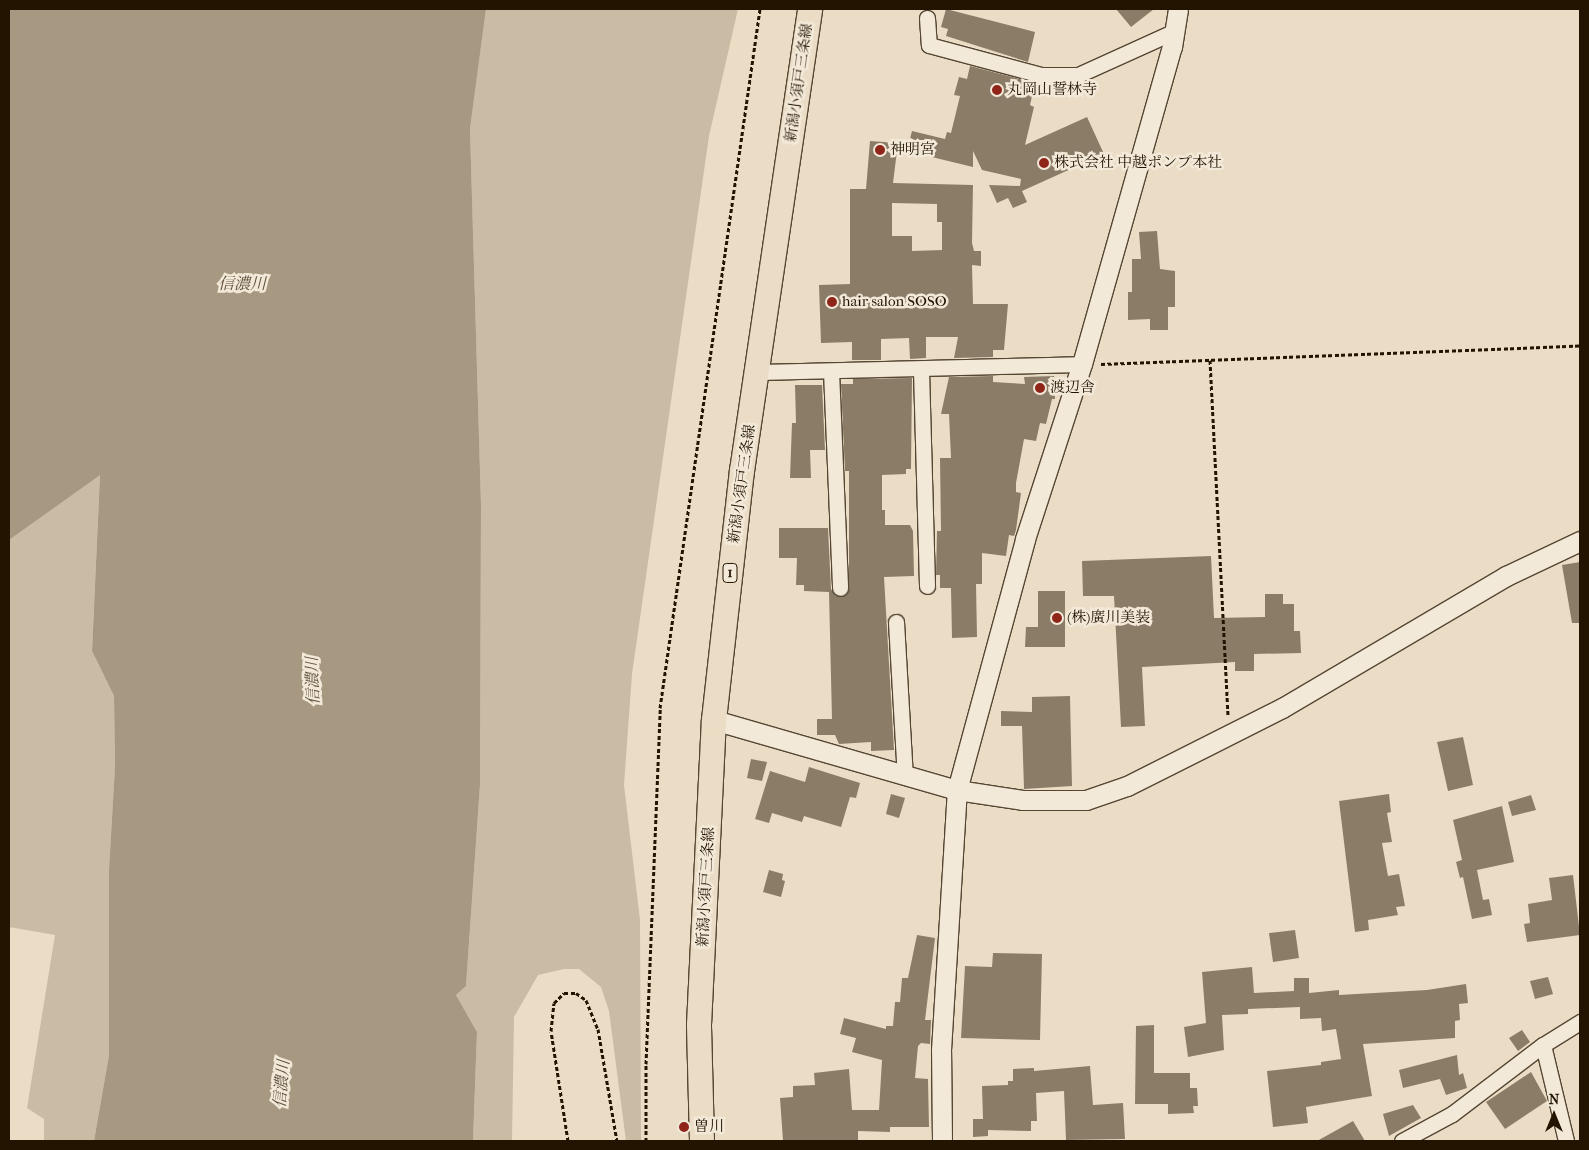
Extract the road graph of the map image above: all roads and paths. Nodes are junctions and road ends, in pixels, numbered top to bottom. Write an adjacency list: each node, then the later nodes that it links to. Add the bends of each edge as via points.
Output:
1 (760, 9): 24 (path, via 660,708)
2 (810, 9): 11 (main road, 新潟小須戸三条線 / 1)
3 (1178, 9): 5 (street)
4 (928, 18): 5 (street, via 930,45 1041,75 1078,75)
5 (1175, 31): 8 (street)
6 (1580, 346): 7 (path)
7 (1210, 360): 8 (path); 17 (path)
8 (1082, 364): 9 (street); 19 (street, via 1025,538)
9 (921, 370): 10 (street); 13 (street)
10 (831, 371): 11 (street); 14 (street)
11 (758, 372): 16 (main road, 新潟小須戸三条線 / 1, via 742,471)
12 (1580, 541): 17 (street, via 1506,576 1383,651)
13 (928, 586)
14 (840, 588)
15 (896, 622): 18 (street)
16 (714, 720): 18 (street); 25 (main road, 新潟小須戸三条線 / 1, via 699,1025)
17 (1228, 735): 19 (street, via 1127,786 1086,800 1022,800)
18 (906, 776): 19 (street)
19 (957, 790): 26 (street, via 941,1050)
20 (1580, 1022): 21 (street)
21 (1543, 1045): 27 (street, via 1452,1114); 28 (street)
22 (568, 1141): 23 (path, via 551,1031 554,1003 564,993 576,993 586,1000 598,1029)
23 (617, 1141)
24 (646, 1141)
25 (702, 1141)
26 (942, 1141)
27 (1402, 1141)
28 (1566, 1141)

